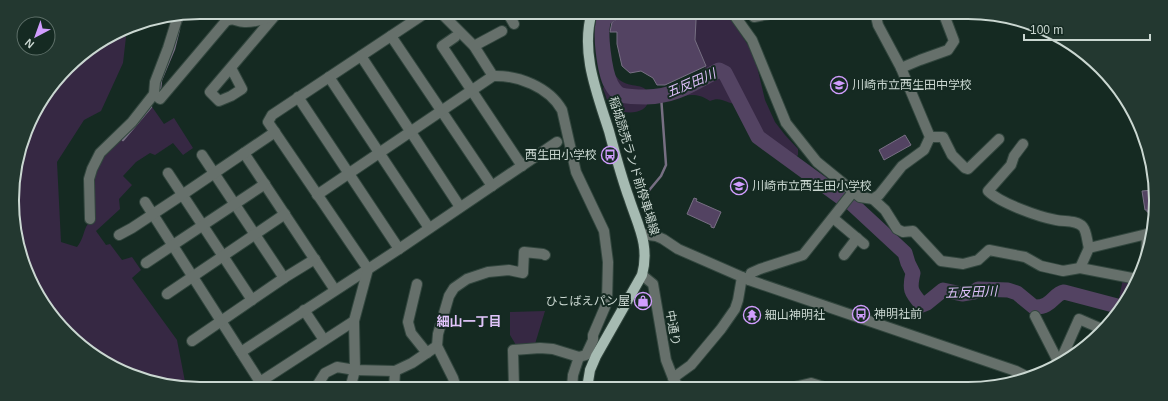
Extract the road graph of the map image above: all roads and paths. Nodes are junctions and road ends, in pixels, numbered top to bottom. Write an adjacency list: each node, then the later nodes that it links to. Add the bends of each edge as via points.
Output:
1 (232, 19): 3 (street, via 245,22)
2 (232, 19): 24 (street, via 226,21 160,99)
3 (262, 19)
4 (271, 19): 19 (street)
5 (416, 19): 15 (street)
6 (447, 19): 17 (street)
7 (511, 19): 13 (street)
8 (590, 19): 55 (main road, 稲城読売ランド前停車場線, via 588,50 591,74 628,198)
9 (737, 19): 42 (street, via 752,40 786,123 817,162)
10 (877, 19): 20 (street)
11 (946, 19): 20 (street, via 954,41 951,48)
12 (176, 21): 24 (street, via 155,82)
13 (514, 24)
14 (502, 31): 17 (street)
15 (391, 36): 18 (street); 26 (street)
16 (455, 37): 23 (street, via 442,46)
17 (474, 46): 21 (street)
18 (361, 56): 22 (street); 28 (street)
19 (231, 68)
20 (901, 68): 29 (street)
21 (493, 76): 23 (street); 89 (street, via 510,76 524,80 550,95 558,103 562,110 576,172 604,231 608,262 607,301 586,356)
22 (329, 77): 25 (street); 34 (street)
23 (471, 91): 26 (street); 36 (street)
24 (154, 94): 52 (street, via 132,122 100,153 89,179)
25 (298, 98): 27 (street, via 272,115 268,122); 39 (street)
26 (441, 111): 28 (street); 41 (street)
27 (275, 132): 33 (street); 43 (street)
28 (411, 132): 34 (street); 48 (street)
29 (930, 137): 30 (street, via 943,138 952,156 968,169); 45 (street, via 924,150 902,166)
30 (998, 139)
31 (557, 142): 36 (street)
32 (1023, 144): 60 (street, via 1011,165 988,191 998,199 1026,211 1079,224 1084,228)
33 (244, 153): 38 (street); 40 (street)
34 (379, 153): 39 (street); 54 (street)
35 (202, 155): 38 (street)
36 (522, 166): 41 (street)
37 (168, 173): 44 (street)
38 (214, 174): 44 (street); 47 (street)
39 (349, 174): 43 (street); 61 (street)
40 (265, 184): 47 (street); 50 (street)
41 (492, 186): 48 (street)
42 (853, 192): 45 (street, via 860,197); 51 (street)
43 (317, 194): 68 (street)
44 (182, 195): 49 (street); 53 (street)
45 (873, 199): 67 (street, via 885,210 897,230 913,231 941,261 963,264 978,260 989,250 1025,257 1041,266 1062,271)
46 (145, 202): 49 (street)
47 (235, 205): 53 (street); 58 (street)
48 (460, 207): 54 (street)
49 (153, 214): 57 (street); 59 (street)
50 (285, 214): 58 (street); 65 (street)
51 (833, 218): 63 (street, via 860,241); 72 (street, via 803,255 760,269)
52 (90, 219)
53 (203, 226): 59 (street); 64 (street)
54 (429, 228): 61 (street)
55 (642, 234): 69 (main road, 稲城読売ランド前停車場線, via 645,264); 72 (street, via 656,236 678,249)
56 (1146, 234): 60 (street)
57 (119, 235)
58 (255, 235): 64 (street); 71 (street)
59 (173, 246): 66 (street); 70 (street)
60 (1089, 248): 67 (street)
61 (399, 249): 68 (street)
62 (545, 255): 85 (street, via 524,252 523,272 488,272 467,279 454,288 449,296 438,334)
63 (844, 255)
64 (223, 256): 70 (street); 77 (street)
65 (315, 259): 71 (street); 75 (street)
66 (146, 263)
67 (1080, 268): 73 (street)
68 (368, 269): 75 (street); 81 (street)
69 (642, 274): 102 (main road, 稲城読売ランド前停車場線, via 596,356); 103 (street, 中通り, via 653,284 664,349)
70 (192, 276): 76 (street); 80 (street)
71 (284, 278): 77 (street)
72 (745, 278): 93 (street); 104 (street, via 734,309)
73 (1131, 278)
74 (418, 284): 87 (street, via 408,322 411,333)
75 (336, 290): 78 (street)
76 (167, 294)
77 (252, 300): 80 (street)
78 (304, 310): 83 (street); 86 (street)
79 (1035, 316): 90 (street)
80 (221, 321): 84 (street); 86 (street)
81 (354, 321): 83 (street); 91 (street)
82 (1097, 328): 88 (street, via 1079,319)
83 (324, 340): 86 (street, via 260,382)
84 (192, 341)
85 (438, 346): 87 (street); 94 (street)
86 (241, 352)
87 (427, 353): 92 (street)
88 (1063, 354)
89 (579, 357): 100 (street, via 553,349 513,350); 101 (street)
90 (1056, 359)
91 (355, 370): 92 (street); 95 (street, via 337,367 325,373); 96 (street)
92 (395, 371): 97 (street)
93 (1021, 374)
94 (453, 378): 98 (street); 99 (street)
95 (319, 382)
96 (352, 382)
97 (394, 382)
98 (452, 382)
99 (454, 382)
100 (514, 382)
101 (572, 382)
102 (588, 382)
103 (675, 382)
104 (678, 382)

